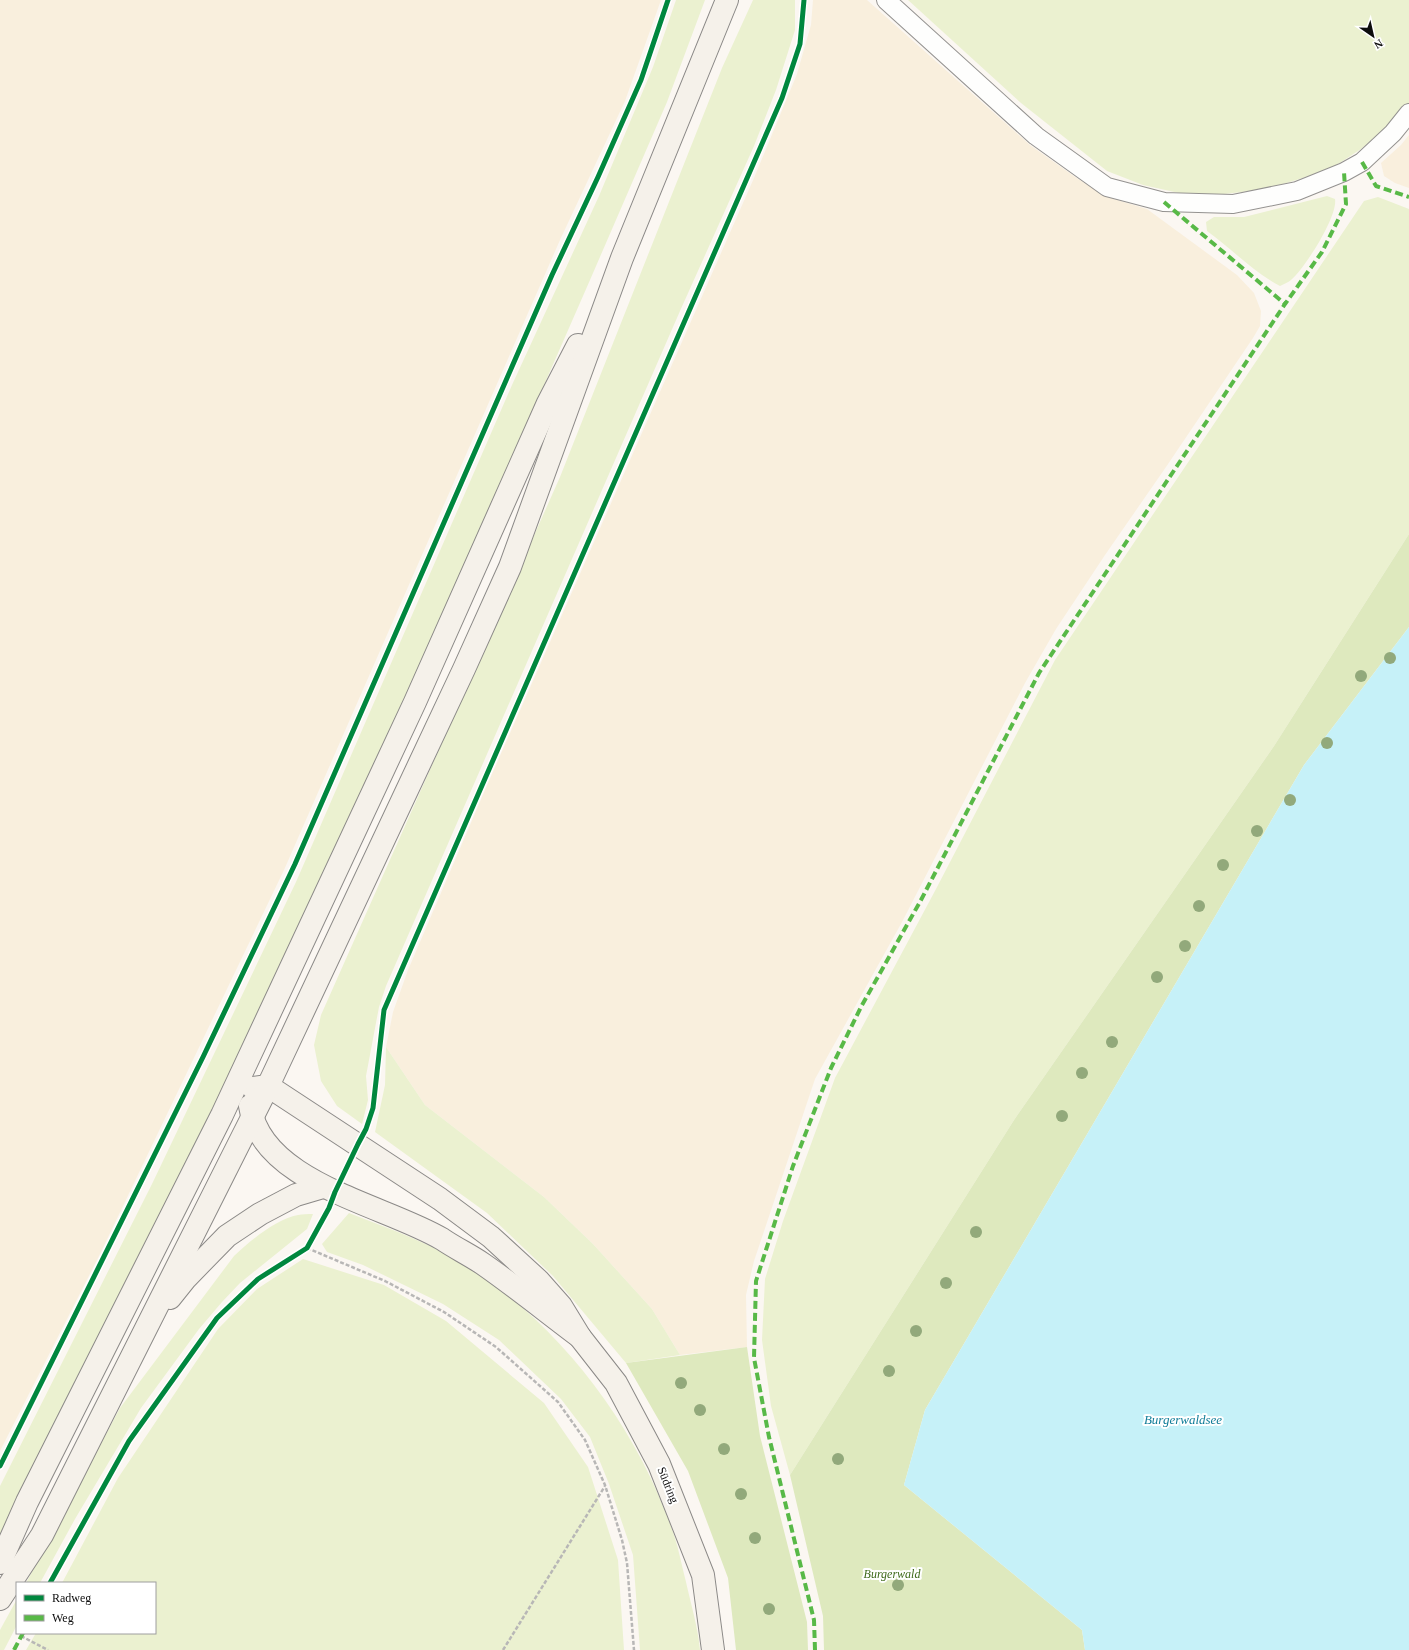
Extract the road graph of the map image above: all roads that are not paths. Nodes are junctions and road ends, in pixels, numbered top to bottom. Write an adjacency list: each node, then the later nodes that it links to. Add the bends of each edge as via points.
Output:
1 (727, 0): 4 (main road)
2 (886, 0): 3 (lane, via 1036,136 1107,187 1164,202 1233,204 1297,192 1362,162 1393,133)
3 (1409, 113)
4 (622, 258): 5 (main road); 6 (main road, via 510,566 461,676)
5 (548, 403): 6 (main road, via 491,570); 7 (main road, via 415,702)
6 (260, 1087): 7 (main road, via 232,1097); 8 (main road); 11 (main road, via 440,1199 491,1237 538,1280 561,1306)
7 (222, 1115): 12 (main road, via 27,1502)
8 (252, 1116): 9 (main road, via 258,1132 268,1146 297,1171); 10 (main road)
9 (323, 1187): 10 (main road, via 290,1198 227,1236 186,1278); 11 (main road, via 425,1230 483,1264)
10 (145, 1328): 13 (main road, via 42,1535)
11 (580, 1338): 14 (main road, Südring, via 616,1383 659,1464 704,1575)
12 (0, 1563)
13 (0, 1599)
14 (713, 1650)

